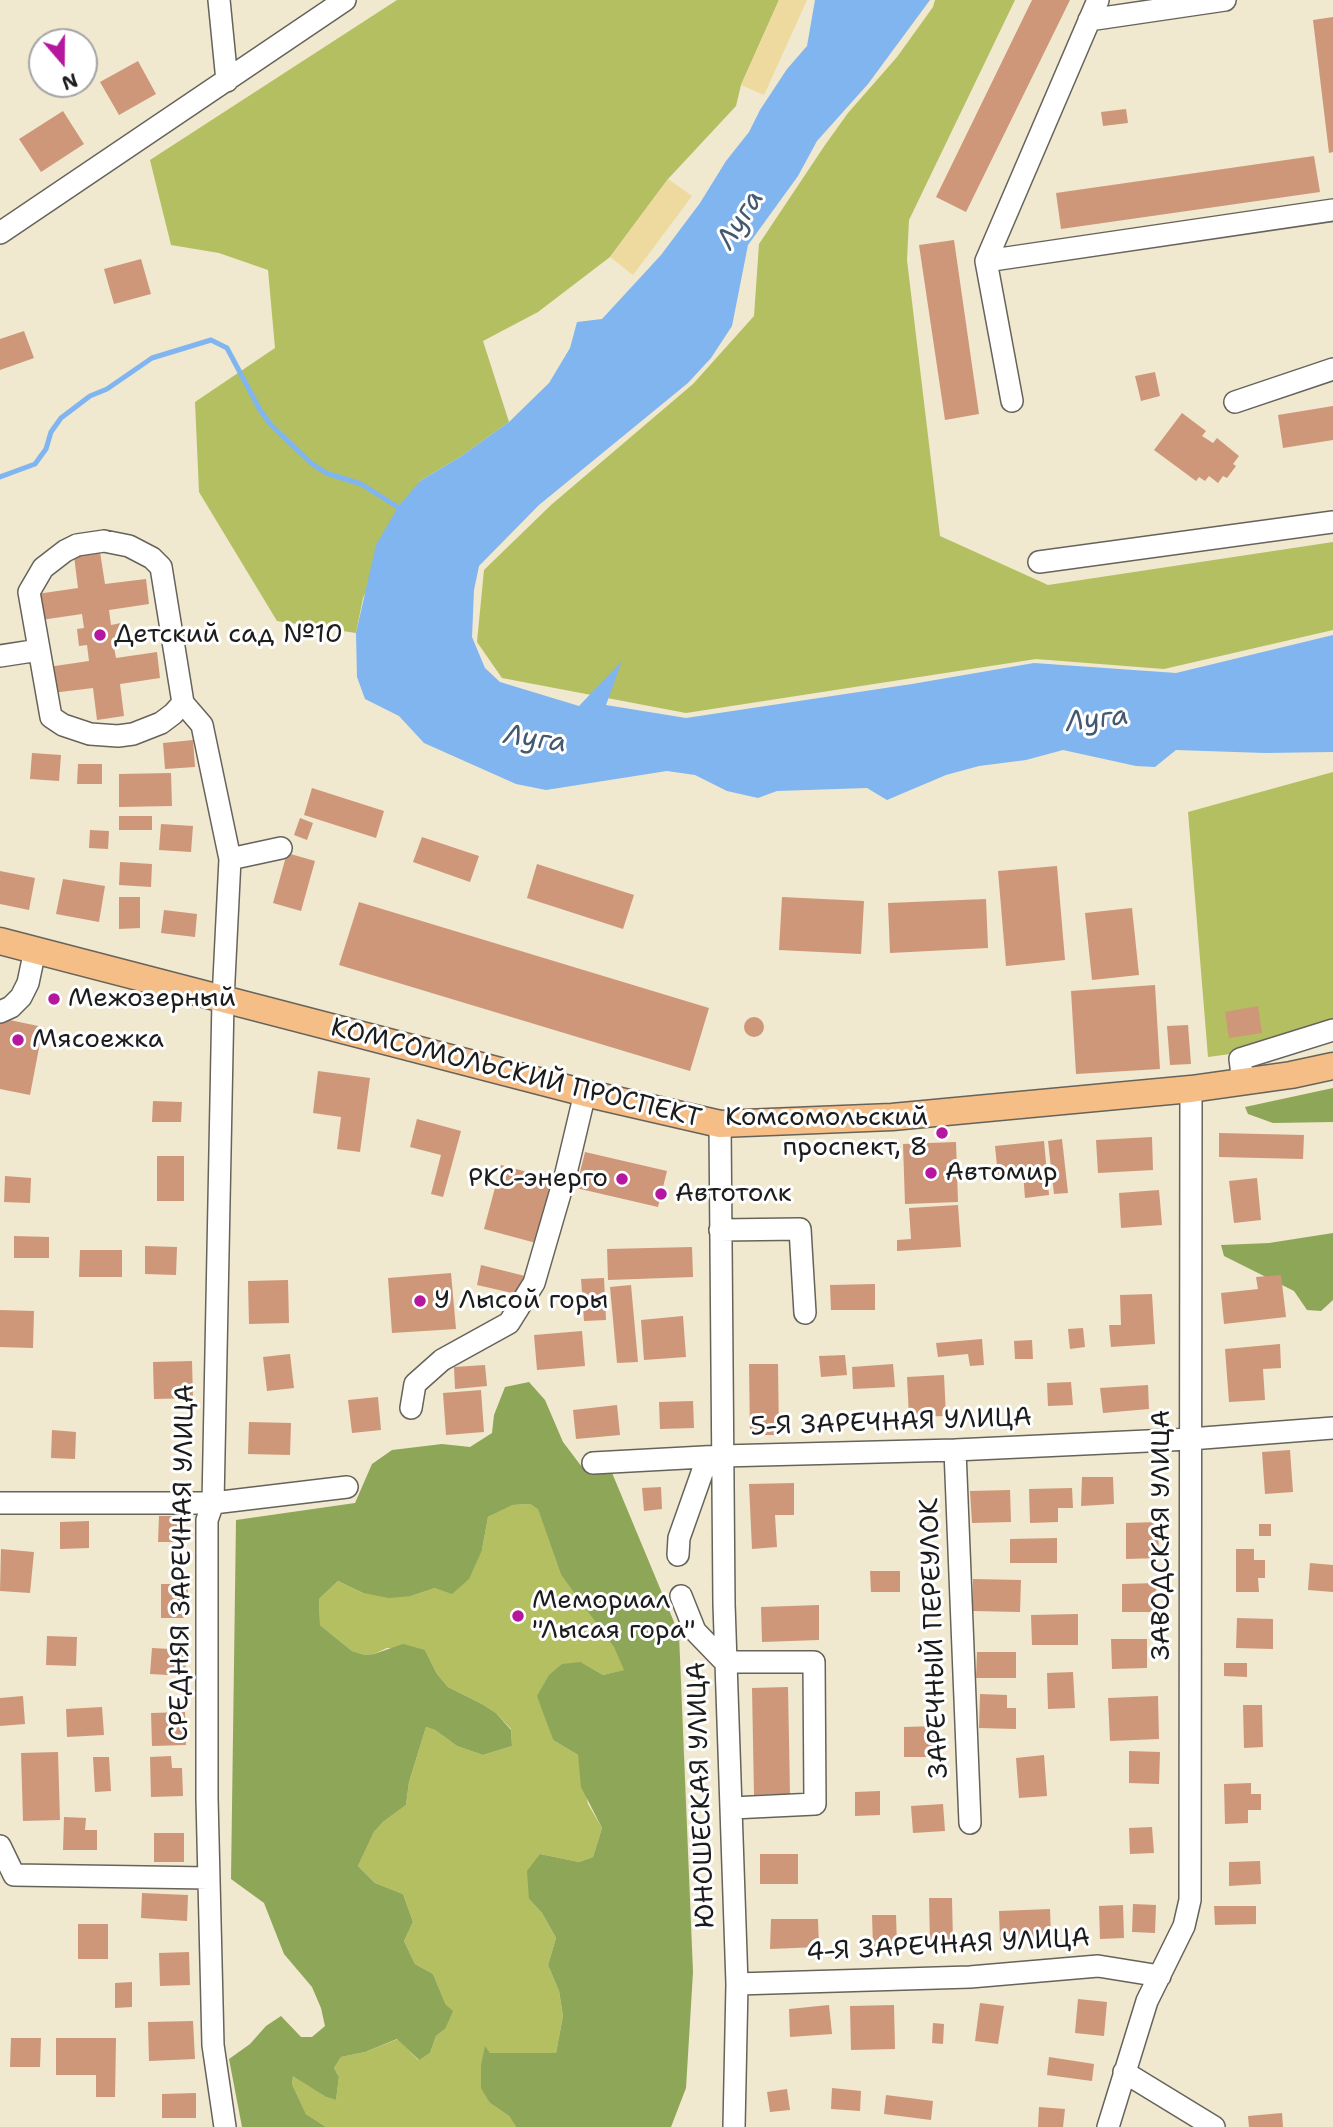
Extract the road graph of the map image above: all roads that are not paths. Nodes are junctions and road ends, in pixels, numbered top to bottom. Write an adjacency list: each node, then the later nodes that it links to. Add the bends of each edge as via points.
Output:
1 (219, 0): 6 (street)
2 (345, 0): 6 (street)
3 (1098, 0): 5 (street)
4 (1225, 0): 5 (street)
5 (1089, 20): 9 (street)
6 (227, 81): 8 (street)
7 (1333, 210): 9 (street)
8 (0, 233)
9 (986, 261): 11 (street)
10 (1333, 369): 12 (street)
11 (1012, 401)
12 (1235, 402)
13 (1333, 522): 14 (street)
14 (1039, 562)
15 (39, 650): 16 (street); 17 (street, via 51,717 76,730 104,736 133,734 161,723); 17 (street, via 29,592 43,568 77,545 104,541 129,546 161,567)
16 (0, 656)
17 (183, 702): 19 (street, СРЕДНЯЯ ЗАРЕЧНАЯ УЛИЦА, via 202,725)
18 (281, 848): 19 (street)
19 (230, 859): 22 (street, СРЕДНЯЯ ЗАРЕЧНАЯ УЛИЦА)
20 (0, 941): 21 (main road, КОМСОМОЛЬСКИЙ ПРОСПЕКТ)
21 (35, 950): 22 (main road, КОМСОМОЛЬСКИЙ ПРОСПЕКТ); 23 (street, via 21,997)
22 (223, 999): 28 (main road, КОМСОМОЛЬСКИЙ ПРОСПЕКТ); 40 (street, СРЕДНЯЯ ЗАРЕЧНАЯ УЛИЦА)
23 (0, 1012)
24 (1333, 1030): 26 (street, via 1240,1059)
25 (1333, 1066): 26 (main road, КОМСОМОЛЬСКИЙ ПРОСПЕКТ)
26 (1243, 1082): 27 (main road, КОМСОМОЛЬСКИЙ ПРОСПЕКТ)
27 (1191, 1089): 29 (main road, КОМСОМОЛЬСКИЙ ПРОСПЕКТ, via 892,1117); 34 (street, ЗАВОДСКАЯ УЛИЦА)
28 (585, 1093): 29 (main road, КОМСОМОЛЬСКИЙ ПРОСПЕКТ); 32 (street, via 534,1283 509,1323 442,1360 415,1384)
29 (720, 1125): 30 (street, ЮНОШЕСКАЯ УЛИЦА)
30 (720, 1230): 31 (street, via 800,1229); 36 (street, ЮНОШЕСКАЯ УЛИЦА)
31 (805, 1313)
32 (411, 1408)
33 (1333, 1428): 34 (street, 5-Я ЗАРЕЧНАЯ УЛИЦА)
34 (1190, 1439): 35 (street, 5-Я ЗАРЕЧНАЯ УЛИЦА); 48 (street, ЗАВОДСКАЯ УЛИЦА, via 1190,1900 1184,1926)
35 (955, 1450): 36 (street, 5-Я ЗАРЕЧНАЯ УЛИЦА); 45 (street, ЗАРЕЧНЫЙ ПЕРЕУЛОК)
36 (722, 1456): 37 (street, 5-Я ЗАРЕЧНАЯ УЛИЦА); 41 (street, via 703,1470 679,1538); 43 (street, ЮНОШЕСКАЯ УЛИЦА)
37 (593, 1463)
38 (347, 1487): 40 (street)
39 (0, 1503): 40 (street)
40 (214, 1503): 47 (street, СРЕДНЯЯ ЗАРЕЧНАЯ УЛИЦА, via 207,1521)
41 (678, 1555)
42 (681, 1595): 43 (street, via 695,1632)
43 (725, 1662): 44 (street, ЮНОШЕСКАЯ УЛИЦА); 44 (street, via 814,1662 815,1804)
44 (732, 1808): 49 (street, ЮНОШЕСКАЯ УЛИЦА)
45 (970, 1823)
46 (0, 1846): 47 (street, via 14,1875)
47 (209, 1878): 52 (street, СРЕДНЯЯ ЗАРЕЧНАЯ УЛИЦА, via 213,2045)
48 (1160, 1976): 49 (street, 4-Я ЗАРЕЧНАЯ УЛИЦА, via 1098,1966 970,1977); 50 (street, ЗАВОДСКАЯ УЛИЦА)
49 (737, 1984): 53 (street, ЮНОШЕСКАЯ УЛИЦА)
50 (1124, 2072): 51 (street); 54 (street, ЗАВОДСКАЯ УЛИЦА)
51 (1190, 2120): 55 (street)
52 (225, 2127)
53 (734, 2127)
54 (1108, 2127)
55 (1214, 2127)

